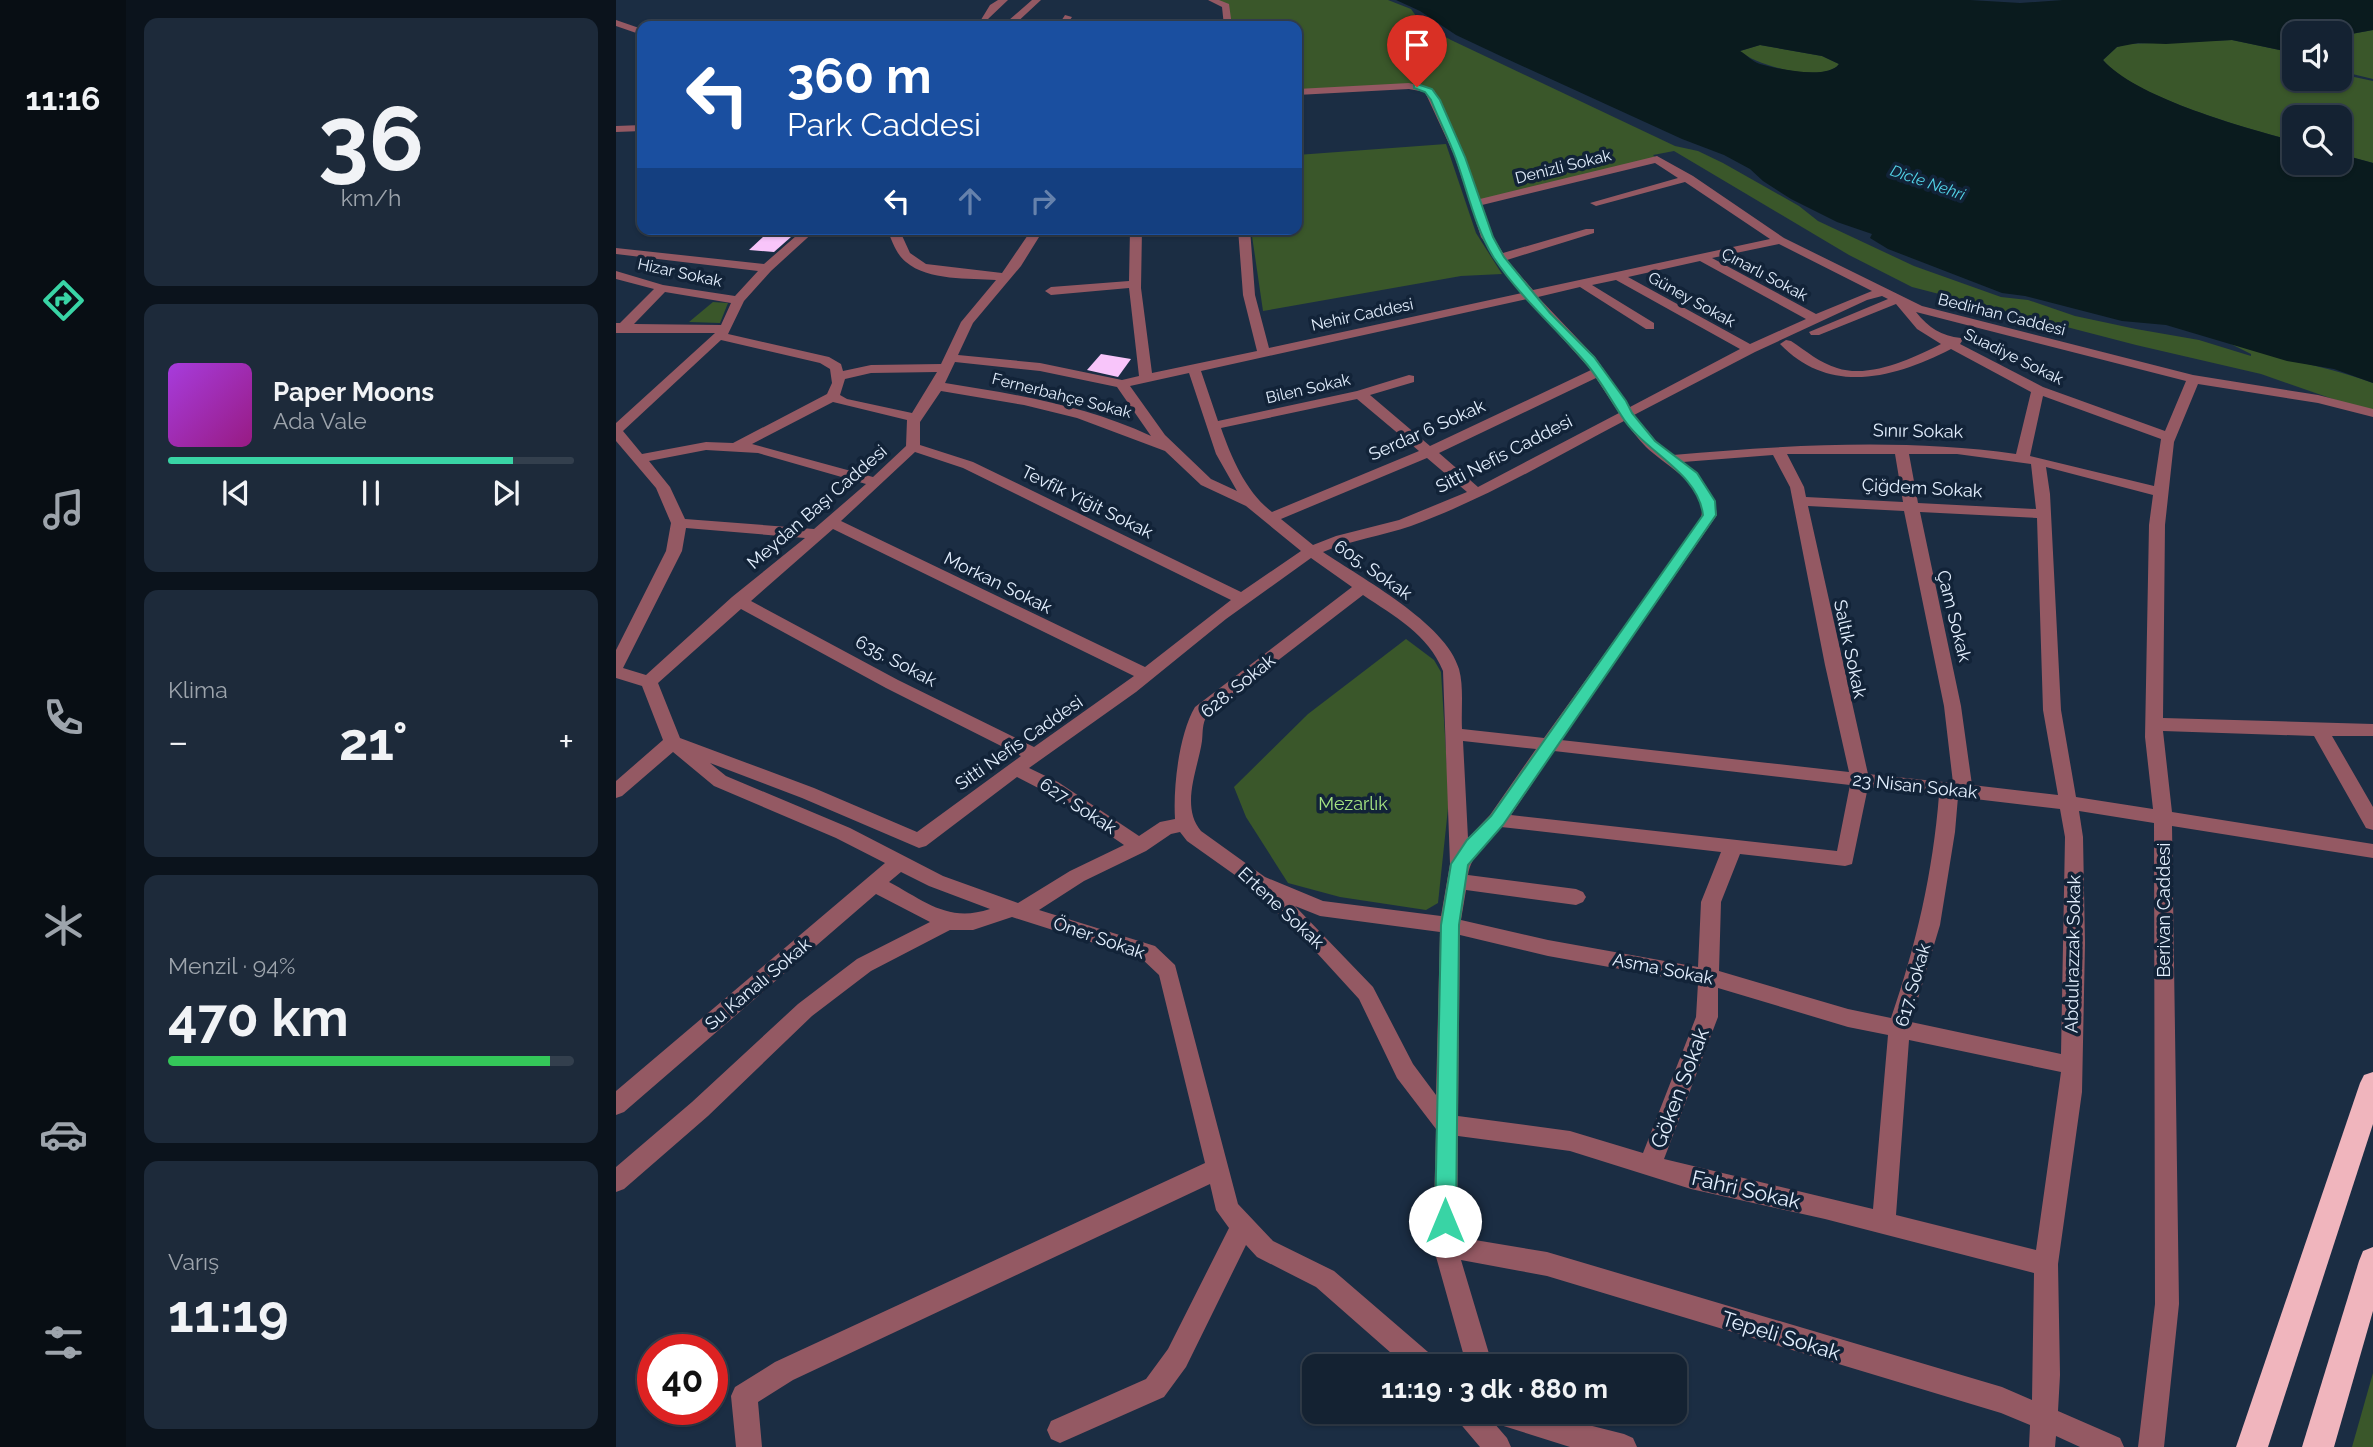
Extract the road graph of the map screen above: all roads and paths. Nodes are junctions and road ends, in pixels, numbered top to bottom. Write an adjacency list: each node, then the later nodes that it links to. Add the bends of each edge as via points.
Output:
1 (1004, 0): 5 (street)
2 (1037, 0): 6 (street)
3 (1212, 0): 8 (street, via 1226,6)
4 (1068, 17): 7 (street)
5 (982, 21)
6 (1013, 21)
7 (1065, 21)
8 (1228, 21)
9 (616, 23): 10 (street)
10 (637, 30)
11 (1302, 92): 16 (street, via 1409,86 1429,90)
12 (637, 127): 13 (street)
13 (616, 130)
14 (1657, 159): 15 (street, Bedirhan Caddesi); 16 (street, Denizli Sokak)
15 (1689, 178): 17 (street); 24 (street, Bedirhan Caddesi)
16 (1476, 203): 27 (street, via 1487,237)
17 (1596, 203)
18 (1590, 231): 27 (street)
19 (804, 235): 28 (street)
20 (896, 235): 30 (street, via 913,262 935,269)
21 (1035, 235): 30 (street)
22 (1136, 235): 32 (street)
23 (1245, 235): 48 (street, via 1250,295)
24 (1780, 240): 26 (street, Nehir Caddesi); 36 (street, Bedirhan Caddesi)
25 (616, 251): 28 (street)
26 (1699, 256): 31 (street, Nehir Caddesi); 40 (street, Çınarlı Sokak)
27 (1500, 258): 37 (street)
28 (767, 268): 39 (street)
29 (616, 275): 34 (street, Hizar Sokak)
30 (1004, 276): 49 (street, via 967,322)
31 (1618, 276): 33 (street, Nehir Caddesi); 47 (street, Güney Sokak)
32 (1135, 284): 35 (street); 53 (street)
33 (1583, 284): 37 (street, Nehir Caddesi); 41 (street)
34 (662, 288): 39 (street, Hizar Sokak); 43 (street)
35 (1051, 291)
36 (1882, 292): 38 (street, Bedirhan Caddesi); 40 (street, Sitti Nefis Caddesi)
37 (1530, 296): 48 (street, Nehir Caddesi); 51 (street)
38 (1898, 299): 42 (street, Bedirhan Caddesi); 45 (street); 46 (street, Suadiye Sokak, via 1921,326)
39 (738, 300): 44 (street)
40 (1816, 319): 47 (street, Sitti Nefis Caddesi)
41 (1650, 326)
42 (1980, 326): 46 (street); 55 (street, Bedirhan Caddesi)
43 (618, 330): 44 (street)
44 (722, 333): 52 (street, via 824,360 836,367); 65 (street)
45 (1786, 344): 46 (street, via 1826,368 1855,375 1874,373); 63 (street)
46 (1950, 344): 58 (street, Suadiye Sokak)
47 (1750, 349): 63 (street, Sitti Nefis Caddesi)
48 (1264, 353): 50 (street, Nehir Caddesi)
49 (948, 363): 52 (street, Nehir Caddesi); 56 (street, Nehir Caddesi, via 1040,367); 57 (street)
50 (1194, 370): 53 (street, Nehir Caddesi); 64 (street)
51 (1598, 372): 63 (street); 72 (street, Serdar 6 Sokak)
52 (839, 376): 60 (street)
53 (1146, 378): 56 (street, Nehir Caddesi)
54 (1409, 379): 59 (street, Bilen Sokak)
55 (2193, 379): 61 (street, Bedirhan Caddesi, via 2318,399); 66 (street, Berivan Caddesi)
56 (1122, 384): 71 (street, 605. Sokak)
57 (937, 386): 62 (street); 71 (street, Fernerbahçe Sokak, via 1049,407 1121,427)
58 (2038, 390): 66 (street, Suadiye Sokak); 74 (street)
59 (1360, 394): 64 (street, Bilen Sokak); 72 (street)
60 (833, 396): 62 (street); 67 (street)
61 (2373, 413)
62 (915, 418): 68 (street, Meydan Başı Caddesi)
63 (1630, 418): 73 (street, via 1651,444); 78 (street, Sitti Nefis Caddesi)
64 (1213, 426): 80 (street)
65 (616, 431): 75 (street)
66 (2169, 437): 77 (street, Berivan Caddesi)
67 (737, 447): 75 (street, via 687,448); 76 (street)
68 (913, 447): 76 (street, Meydan Başı Caddesi); 89 (street, Tevfik Yiğit Sokak, via 968,465)
69 (1778, 450): 70 (street, Sınır Sokak); 73 (street, Sınır Sokak); 79 (street, Saltık Sokak)
70 (1901, 450): 74 (street, Sınır Sokak, via 1958,450); 81 (street, Çam Sokak)
71 (1174, 452): 80 (street, 605. Sokak, via 1206,482)
72 (1427, 452): 78 (street); 83 (street, Serdar 6 Sokak)
73 (1671, 459): 100 (street, via 1692,476 1708,501 1710,515)
74 (2030, 459): 77 (street, Sınır Sokak); 82 (street, Abdulrazzak Sokak, via 2043,494)
75 (638, 460): 84 (street, via 663,487)
76 (876, 482): 85 (street, Meydan Başı Caddesi)
77 (2160, 492): 95 (street, Berivan Caddesi)
78 (1477, 493): 87 (street, Sitti Nefis Caddesi, via 1404,523)
79 (1800, 501): 81 (street, Çiğdem Sokak); 103 (street, Saltık Sokak)
80 (1251, 503): 83 (street, 605. Sokak)
81 (1909, 506): 82 (street, Çiğdem Sokak); 105 (street, Çam Sokak, via 1960,746)
82 (2043, 514): 106 (street, Abdulrazzak Sokak, via 2052,710)
83 (1268, 519): 87 (street, 605. Sokak)
84 (679, 523): 86 (street); 91 (street, via 674,551)
85 (833, 523): 86 (street, Meydan Başı Caddesi); 93 (street, Morkan Sokak)
86 (818, 534): 90 (street, Meydan Başı Caddesi)
87 (1311, 551): 88 (street, 605. Sokak); 89 (street, Sitti Nefis Caddesi)
88 (1364, 586): 98 (street, 605. Sokak, via 1425,630 1444,653 1451,671); 110 (street, 628. Sokak, via 1201,711 1193,725 1182,791)
89 (1242, 599): 93 (street, Sitti Nefis Caddesi)
90 (738, 601): 94 (street, Meydan Başı Caddesi); 101 (street, 635. Sokak)
91 (616, 666)
92 (616, 672): 94 (street)
93 (1146, 675): 101 (street, Sitti Nefis Caddesi)
94 (649, 682): 99 (street, Öner Sokak)
95 (2154, 724): 96 (street); 107 (street, Berivan Caddesi)
96 (2319, 729): 97 (street); 109 (street)
97 (2373, 730)
98 (1455, 734): 100 (street, 23 Nisan Sokak); 115 (street, 605. Sokak)
99 (673, 742): 102 (street, Sitti Nefis Caddesi, via 919,841); 104 (street); 114 (street, Öner Sokak, via 720,781)
100 (1550, 745): 103 (street, 23 Nisan Sokak); 108 (street)
101 (1035, 755): 102 (street, Sitti Nefis Caddesi)
102 (1015, 769): 111 (street, 627. Sokak, via 1052,787)
103 (1860, 780): 105 (street, 23 Nisan Sokak); 112 (street, Saltık Sokak, via 1845,859)
104 (616, 791)
105 (1956, 791): 106 (street, 23 Nisan Sokak); 123 (street, 617. Sokak, via 1930,925)
106 (2068, 803): 107 (street, 23 Nisan Sokak); 124 (street, Abdulrazzak Sokak, via 2075,850)
107 (2163, 818): 113 (street, 23 Nisan Sokak); 149 (street, Berivan Caddesi, via 2167,1304)
108 (1497, 820): 112 (street); 115 (street, via 1473,845)
109 (2373, 823)
110 (1185, 825): 111 (street, via 1167,827); 116 (street, Ertene Sokak)
111 (1139, 846): 119 (street)
112 (1733, 847): 122 (street, Göken Sokak, via 1712,902)
113 (2373, 851)
114 (900, 862): 117 (street, Su Kanalı Sokak); 119 (street, Öner Sokak, via 936,881)
115 (1458, 872): 118 (street); 121 (street, 605. Sokak)
116 (1256, 880): 121 (street, Asma Sokak, via 1320,908); 127 (street, Ertene Sokak, via 1366,993 1405,1071)
117 (875, 884): 120 (street); 126 (street, Su Kanalı Sokak)
118 (1576, 897)
119 (1016, 910): 120 (street, via 960,924); 129 (street, Öner Sokak, via 1148,952 1168,971)
120 (948, 922): 130 (street, via 864,965 805,1010)
121 (1450, 925): 122 (street, Asma Sokak); 127 (street, 605. Sokak)
122 (1709, 977): 123 (street, Asma Sokak, via 1848,1018); 128 (street, Göken Sokak, via 1707,1017)
123 (1899, 1027): 124 (street, Asma Sokak); 131 (street, 617. Sokak)
124 (2071, 1065): 135 (street, Abdulrazzak Sokak)
125 (2373, 1083): 150 (highway)
126 (616, 1105)
127 (1445, 1124): 128 (street, Fahri Sokak, via 1570,1142); 133 (street, 605. Sokak)
128 (1650, 1165): 131 (street, Fahri Sokak)
129 (1217, 1168): 132 (street, Öner Sokak, via 1228,1210); 143 (street, via 784,1371 744,1396)
130 (616, 1181)
131 (1884, 1223): 135 (street, Fahri Sokak)
132 (1243, 1226): 136 (street, Öner Sokak, via 1265,1249 1325,1279); 142 (street, via 1178,1358 1155,1388)
133 (1445, 1245): 137 (street, 605. Sokak); 138 (street, Tepeli Sokak, via 1547,1264 2002,1400)
134 (2373, 1261): 151 (highway)
135 (2046, 1264): 138 (street, Abdulrazzak Sokak)
136 (1411, 1354)
137 (1476, 1354)
138 (2043, 1419): 147 (street, Abdulrazzak Sokak); 148 (street, Tepeli Sokak)
139 (1478, 1424): 144 (street)
140 (1497, 1424): 145 (street)
141 (1533, 1424): 146 (street)
142 (1060, 1430)
143 (749, 1447)
144 (1498, 1447)
145 (1504, 1447)
146 (1624, 1447)
147 (2042, 1447)
148 (2110, 1447)
149 (2151, 1447)
150 (2252, 1447)
151 (2318, 1447)

